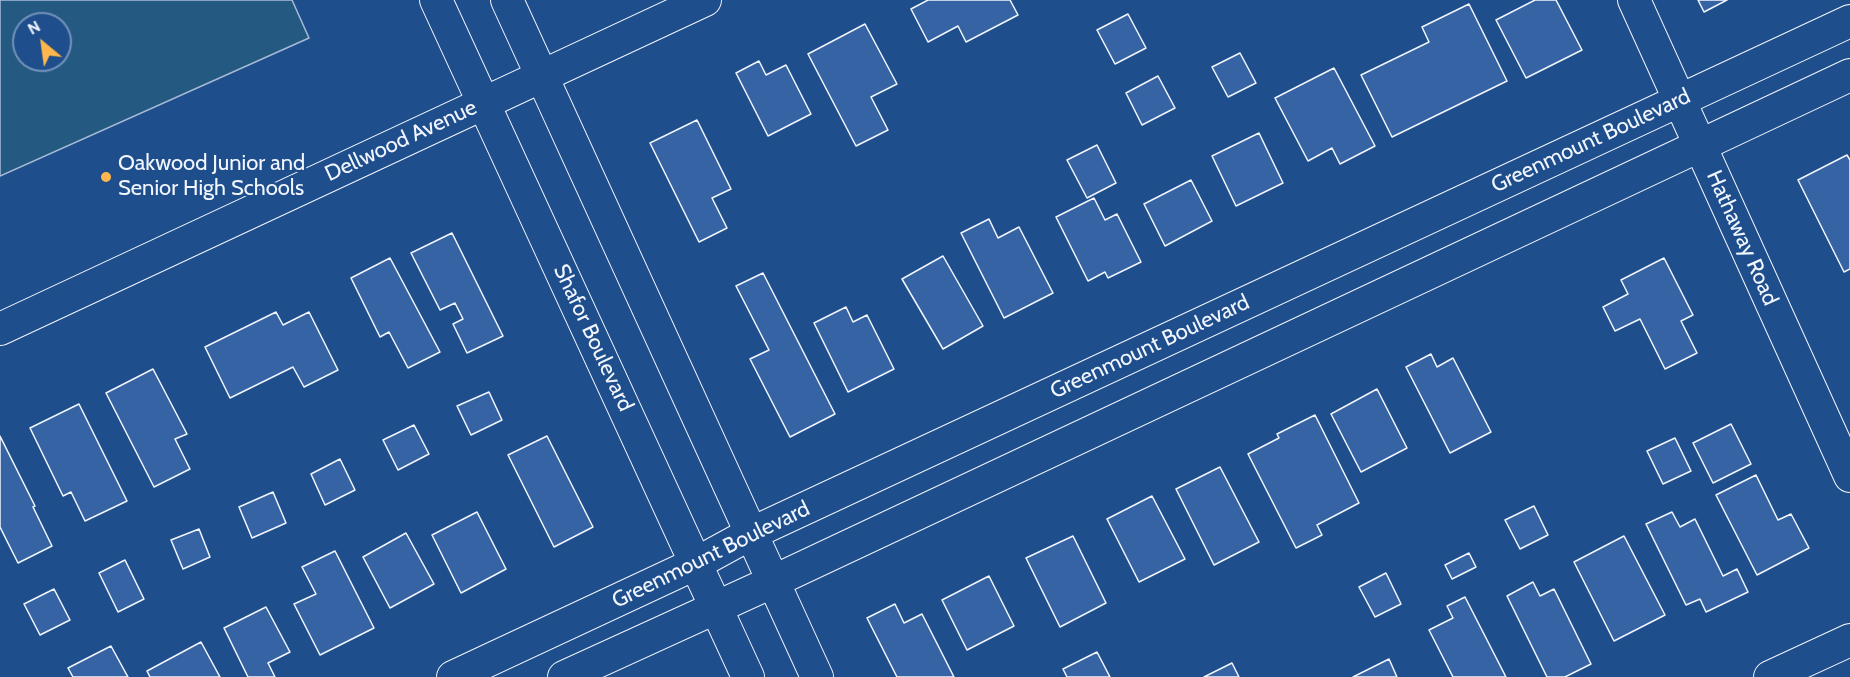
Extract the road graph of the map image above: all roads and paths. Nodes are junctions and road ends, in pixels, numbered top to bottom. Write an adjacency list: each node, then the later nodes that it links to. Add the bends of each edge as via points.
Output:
1 (436, 0): 9 (street, Shafor Boulevard)
2 (507, 0): 7 (street)
3 (705, 0): 7 (street, Dellwood Avenue)
4 (1634, 0): 8 (street, Hathaway Road)
5 (1850, 21): 8 (street, Greenmount Boulevard)
6 (1850, 75): 10 (street, Greenmount Boulevard)
7 (542, 76): 9 (street, Dellwood Avenue); 13 (street)
8 (1680, 99): 10 (street, Hathaway Road); 13 (street, Greenmount Boulevard)
9 (484, 102): 11 (street, Dellwood Avenue); 14 (street, Shafor Boulevard)
10 (1700, 144): 12 (street, Hathaway Road); 15 (street, Greenmount Boulevard)
11 (0, 329)
12 (1850, 476)
13 (750, 534): 14 (street, Greenmount Boulevard); 15 (street)
14 (697, 563): 16 (street, Shafor Boulevard); 18 (street, Greenmount Boulevard)
15 (772, 582): 16 (street, Greenmount Boulevard); 21 (street)
16 (716, 606): 19 (street, Greenmount Boulevard); 20 (street, Shafor Boulevard)
17 (1850, 640): 22 (street)
18 (453, 677)
19 (564, 677)
20 (748, 677)
21 (817, 677)
22 (1770, 677)

